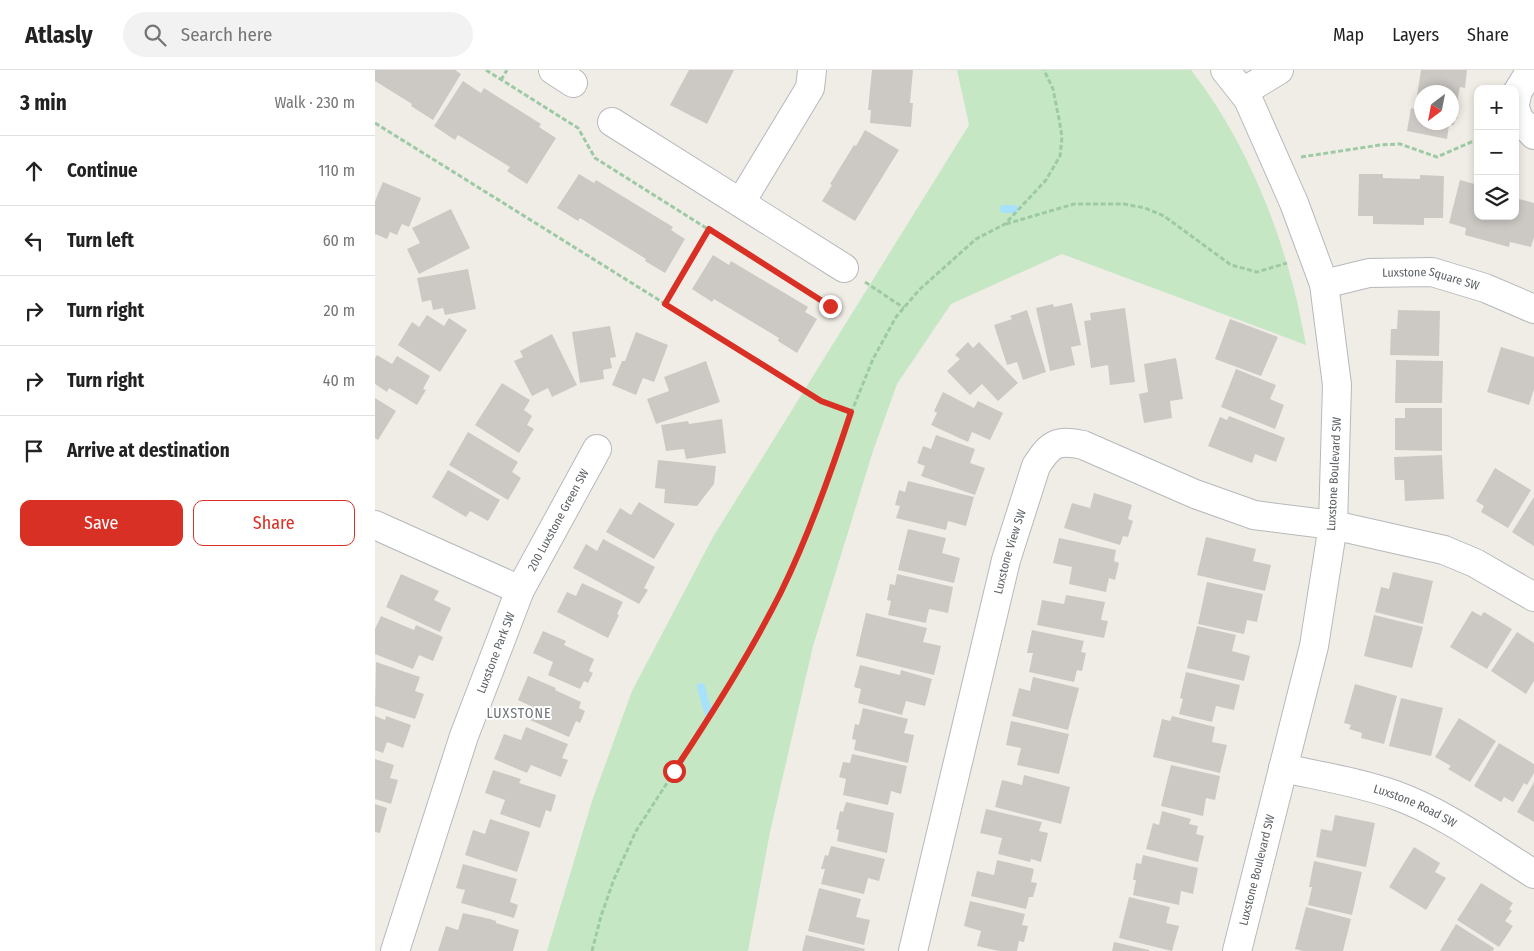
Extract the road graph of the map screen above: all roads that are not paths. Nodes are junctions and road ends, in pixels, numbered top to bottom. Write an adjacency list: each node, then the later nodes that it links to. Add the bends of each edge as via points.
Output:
1 (813, 70): 10 (street, via 810,88)
2 (1225, 70): 6 (street, Luxstone Boulevard SW)
3 (1279, 70): 6 (street)
4 (1531, 70): 5 (street)
5 (1519, 89)
6 (1243, 92): 12 (street, Luxstone Boulevard SW, via 1295,203)
7 (1519, 119): 9 (street)
8 (612, 122): 10 (street)
9 (1534, 135)
10 (741, 202): 11 (street)
11 (855, 275)
12 (1324, 284): 13 (street, Luxstone Square SW, via 1369,272 1432,272); 15 (street, Luxstone Boulevard SW, via 1337,385)
13 (1533, 305)
14 (597, 449): 17 (street, 200 Luxstone Green SW)
15 (1333, 525): 18 (street, via 1444,550 1475,563); 19 (street, Luxstone Boulevard SW, via 1313,646); 22 (street, Luxstone View SW, via 1254,515 1067,441 1044,453 1036,466 1006,560)
16 (375, 526): 17 (street)
17 (519, 590): 21 (street, Luxstone Park SW, via 463,736)
18 (1534, 597)
19 (1283, 768): 20 (street, Luxstone Road SW, via 1354,782 1395,795 1436,813); 23 (street, Luxstone Boulevard SW)
20 (1534, 874)
21 (395, 951)
22 (913, 951)
23 (1237, 951)

